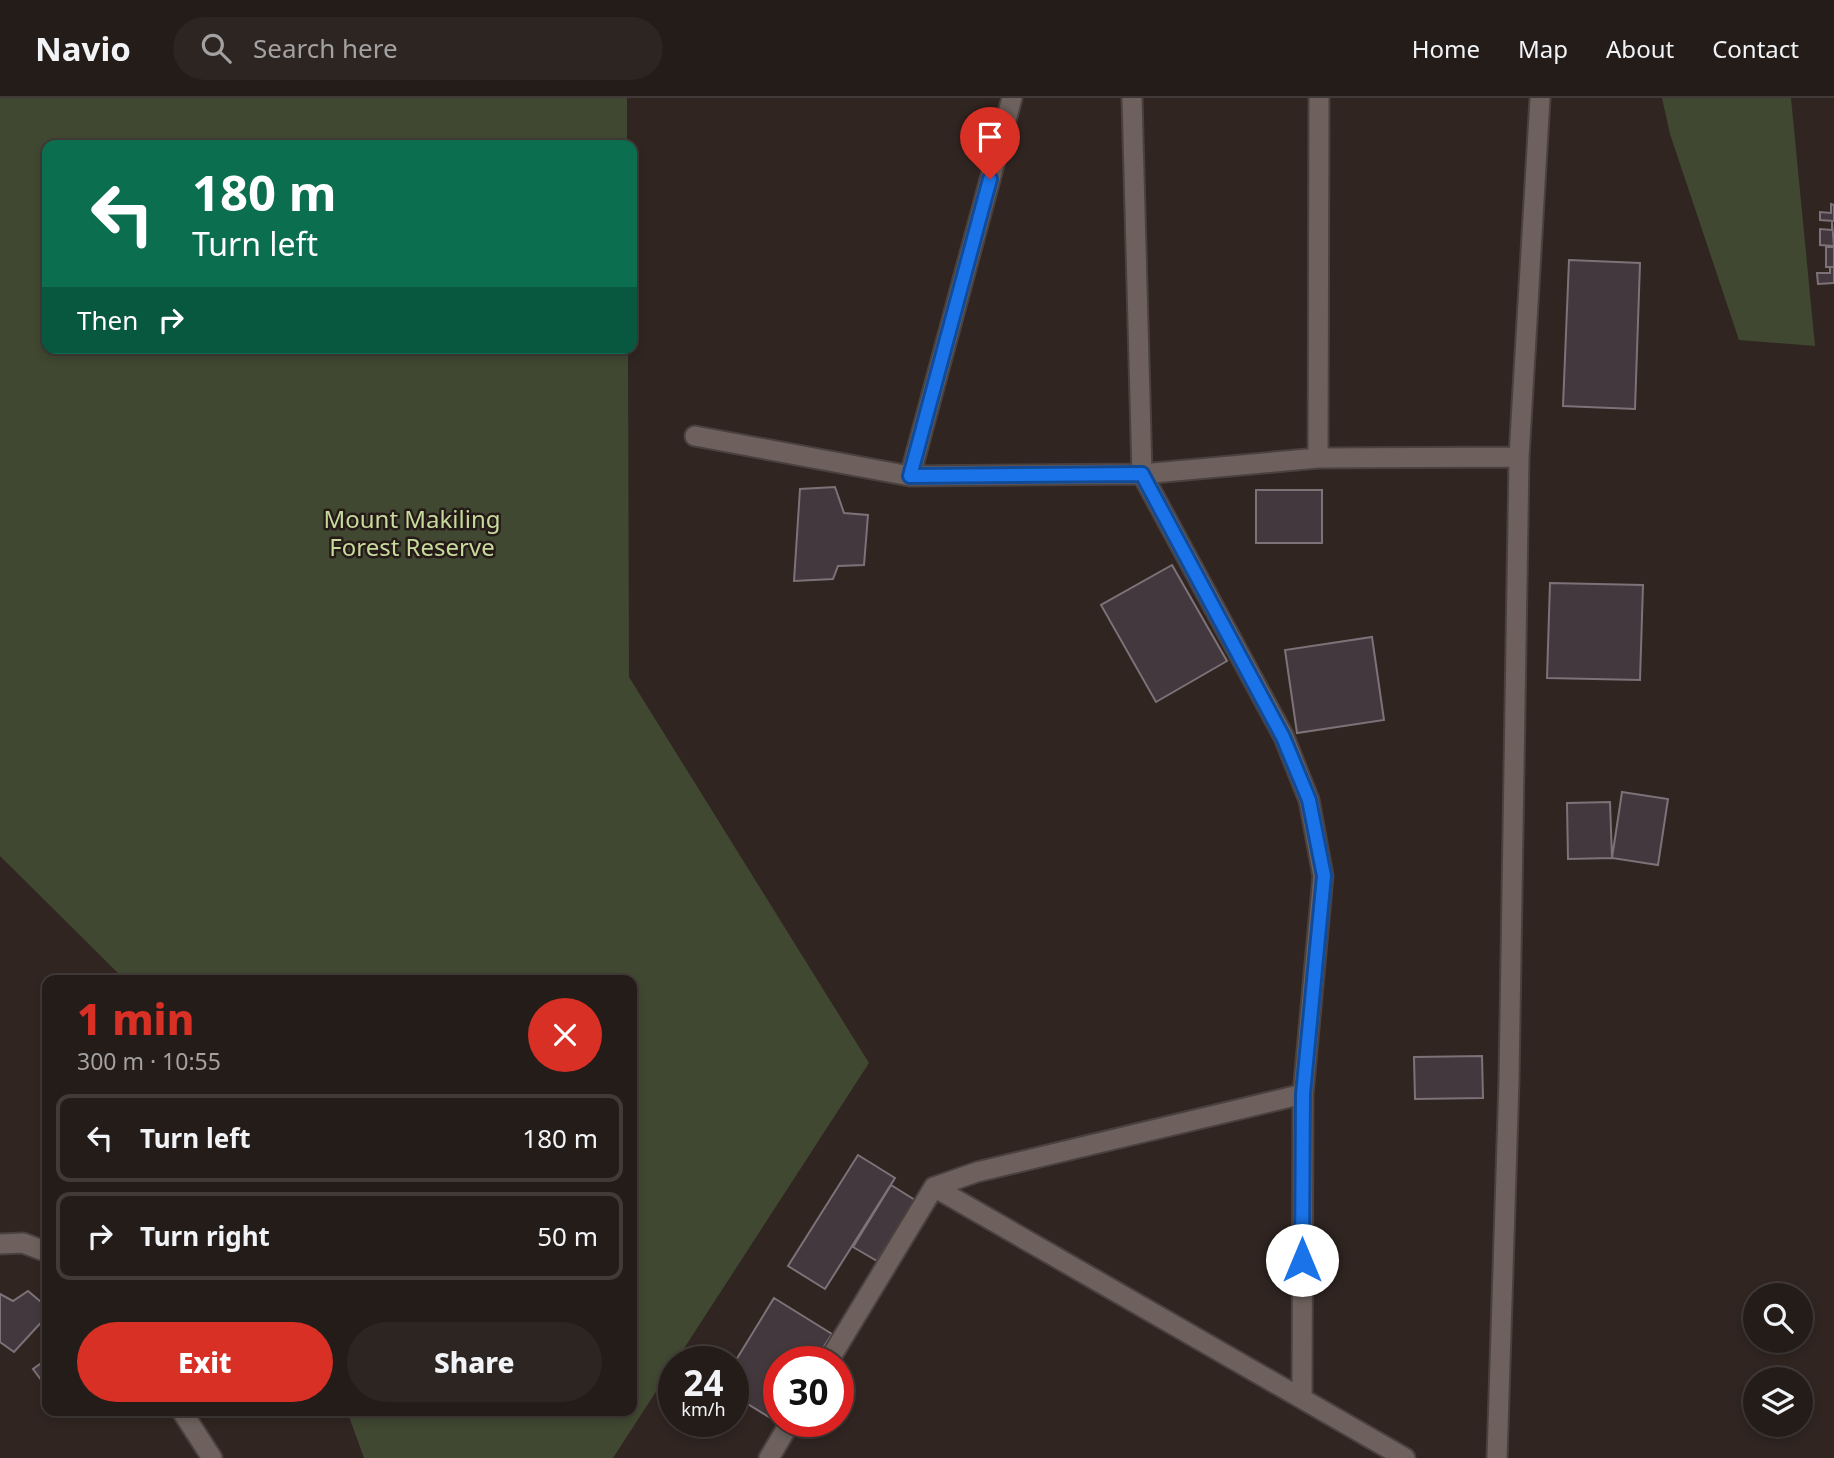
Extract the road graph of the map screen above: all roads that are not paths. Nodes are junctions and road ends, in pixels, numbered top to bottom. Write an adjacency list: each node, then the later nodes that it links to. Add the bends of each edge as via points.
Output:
1 (1012, 98): 9 (street)
2 (1132, 98): 8 (street)
3 (1319, 98): 7 (street)
4 (1540, 98): 6 (street)
5 (695, 436): 9 (street)
6 (1519, 457): 7 (street); 21 (street, via 1509,1080)
7 (1318, 458): 8 (street)
8 (1142, 474): 9 (street); 10 (street, via 1283,737 1309,800 1324,876)
9 (910, 476)
10 (1303, 1094): 11 (street, via 977,1172); 15 (street)
11 (934, 1187): 14 (street); 15 (street)
12 (0, 1244): 13 (street, via 23,1243)
13 (42, 1250)
14 (838, 1346)
15 (1302, 1398): 20 (street)
16 (185, 1416): 18 (street)
17 (781, 1437): 19 (street)
18 (212, 1458)
19 (769, 1458)
20 (1405, 1458)
21 (1497, 1458)

